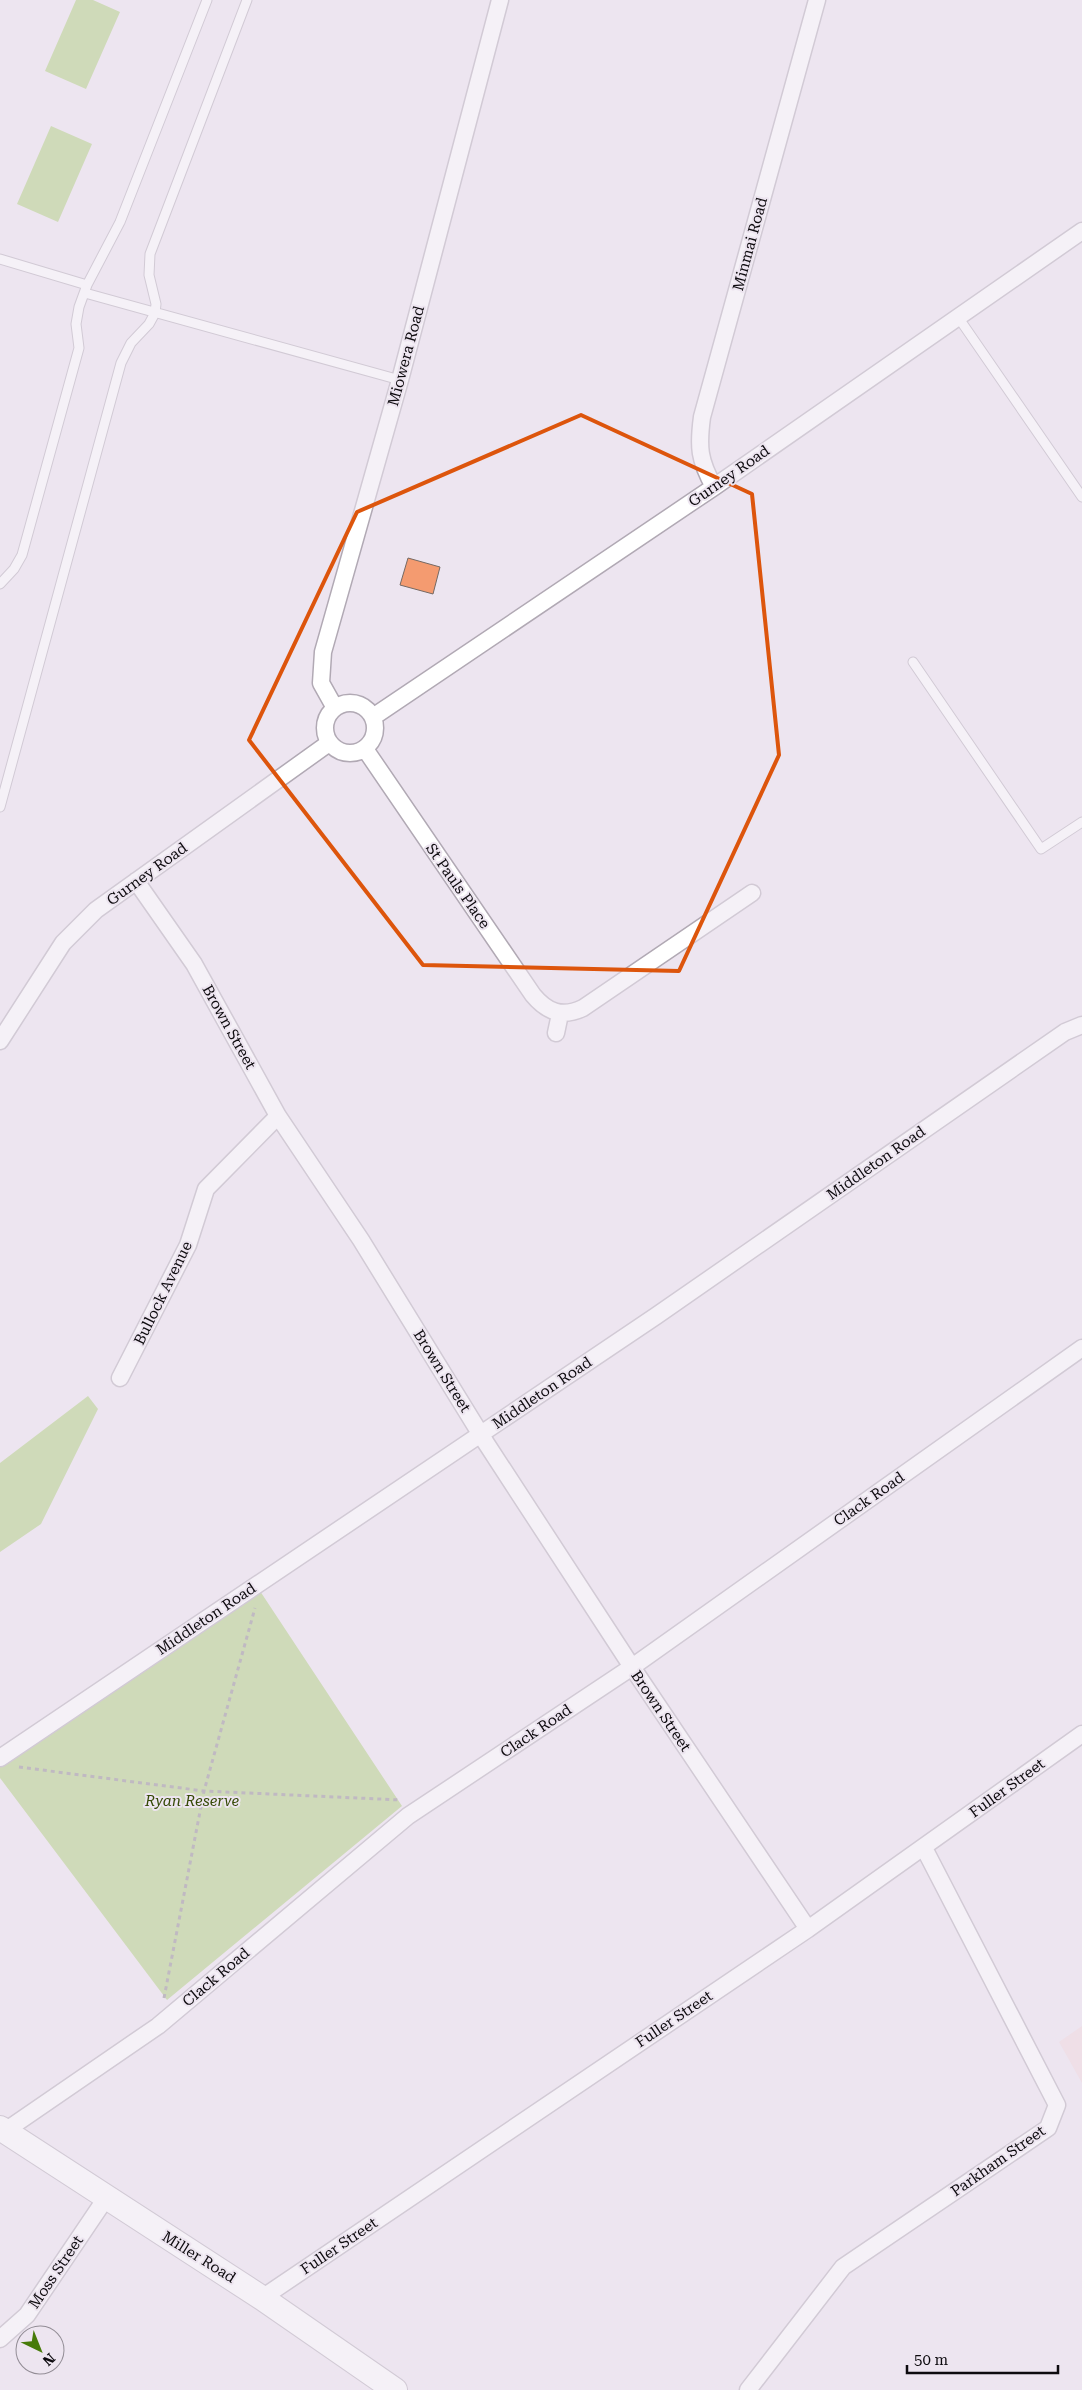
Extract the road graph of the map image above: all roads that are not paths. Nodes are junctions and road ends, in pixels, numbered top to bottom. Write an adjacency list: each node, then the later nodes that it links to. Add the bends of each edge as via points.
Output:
1 (207, 0): 7 (lane, via 120,222)
2 (247, 0): 8 (lane, via 150,254 149,275)
3 (500, 0): 10 (street, Miowera Road)
4 (817, 0): 11 (street, Minmai Road, via 702,417 699,452 702,466)
5 (1082, 231): 9 (street, Gurney Road)
6 (0, 259): 7 (lane)
7 (86, 289): 8 (lane); 13 (lane, via 76,324 80,348 22,555)
8 (155, 313): 10 (lane); 19 (lane, via 131,343 121,363)
9 (958, 317): 11 (street, Gurney Road); 12 (lane)
10 (400, 380): 15 (street, Miowera Road, via 322,652 321,683)
11 (714, 487): 16 (street, Gurney Road)
12 (1082, 497)
13 (0, 584)
14 (913, 662): 20 (lane, via 1042,849)
15 (336, 708): 16 (street, via 343,704 360,705); 17 (street, via 330,713 325,728)
16 (373, 717): 18 (street, via 376,730 371,744)
17 (329, 743): 18 (street, via 342,752 358,753); 21 (street, Gurney Road)
18 (365, 749): 23 (street, St Pauls Place, via 533,995 541,1004)
19 (0, 808)
20 (1082, 822)
21 (136, 881): 26 (street, Gurney Road, via 96,910 63,944); 27 (street, Brown Street, via 194,964)
22 (752, 894): 23 (street, via 583,1008)
23 (560, 1014): 25 (street)
24 (1082, 1024): 30 (street, Middleton Road, via 1065,1032)
25 (556, 1033)
26 (0, 1040)
27 (278, 1116): 29 (street, Bullock Avenue, via 206,1188 188,1245); 30 (street, Brown Street, via 361,1240)
28 (1082, 1348): 31 (street, Clack Road)
29 (120, 1378)
30 (481, 1434): 31 (street, Brown Street); 33 (street, Middleton Road)
31 (632, 1667): 35 (street, Brown Street); 36 (street, Clack Road, via 408,1816 158,2026)
32 (1082, 1734): 34 (street, Fuller Street)
33 (5, 1762)
34 (924, 1848): 35 (street, Fuller Street); 41 (street, Parkham Street, via 1057,2105 1048,2128 843,2267)
35 (808, 1929): 38 (street, Fuller Street)
36 (2, 2130): 37 (street, Miller Road)
37 (106, 2198): 38 (street, Miller Road); 39 (street, Moss Street, via 27,2315)
38 (262, 2298): 40 (street, Miller Road)
39 (0, 2339)
40 (395, 2390)
41 (748, 2390)

